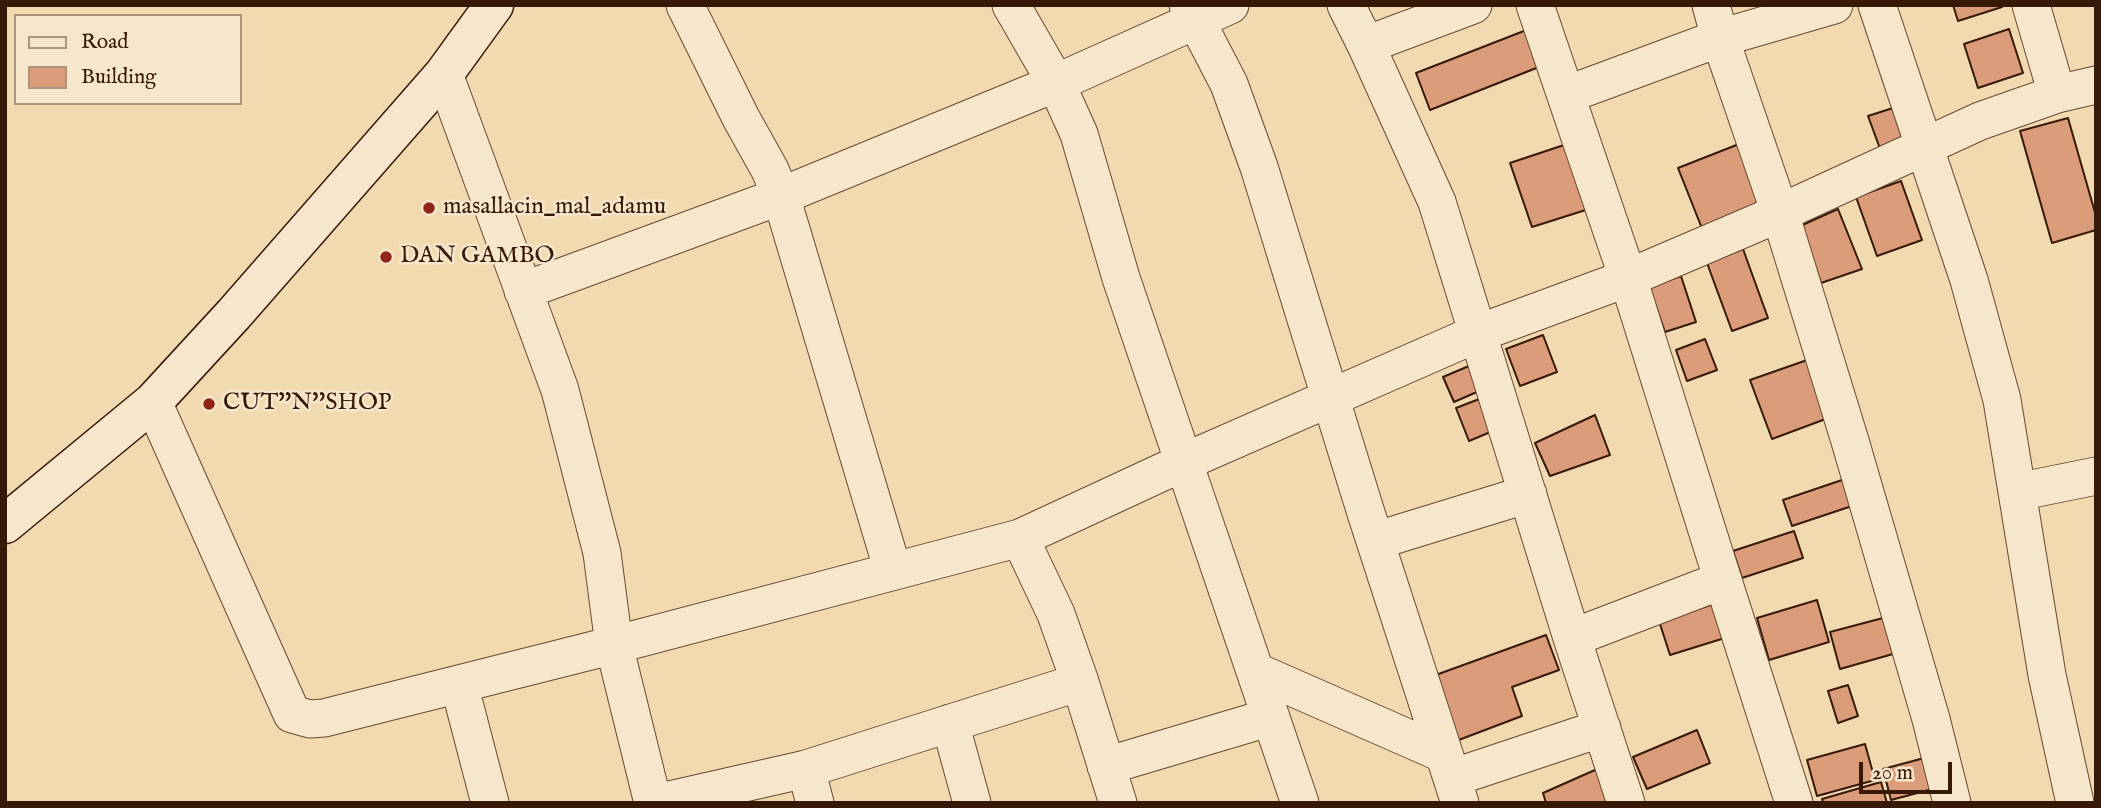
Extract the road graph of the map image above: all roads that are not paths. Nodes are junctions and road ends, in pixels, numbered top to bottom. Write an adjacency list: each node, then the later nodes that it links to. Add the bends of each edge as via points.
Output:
1 (494, 5): 14 (street)
2 (685, 5): 20 (street)
3 (1011, 5): 15 (street)
4 (1230, 5): 11 (street)
5 (1346, 5): 13 (street)
6 (1473, 5): 13 (street)
7 (1535, 5): 18 (street)
8 (1834, 5): 12 (street)
9 (1877, 5): 19 (street)
10 (2031, 5): 17 (street)
11 (1192, 13): 15 (street); 25 (street, via 1229,84 1255,155)
12 (1715, 22): 18 (street); 21 (street)
13 (1366, 45): 24 (street, via 1437,202)
14 (444, 74): 23 (street); 26 (street)
15 (1056, 83): 20 (street); 27 (street, via 1079,134 1121,278)
16 (2096, 85): 17 (street)
17 (2057, 94): 19 (street)
18 (1566, 95): 22 (street)
19 (1923, 146): 21 (street); 29 (street, via 1969,280 2002,400)
20 (782, 196): 23 (street); 34 (street)
21 (1780, 213): 22 (street); 54 (street)
22 (1629, 278): 24 (street); 35 (street)
23 (523, 291): 37 (street, via 560,390 596,527)
24 (1476, 334): 25 (street); 30 (street)
25 (1331, 397): 27 (street); 33 (street)
26 (153, 402): 31 (street); 40 (street, via 292,713 324,718)
27 (1184, 462): 32 (street); 38 (street)
28 (2096, 476): 29 (street)
29 (2017, 492): 55 (street, via 2047,675)
30 (1528, 494): 33 (street); 36 (street)
31 (5, 524)
32 (1020, 538): 34 (street); 39 (street, via 1056,614)
33 (1375, 541): 45 (street)
34 (894, 571): 37 (street)
35 (1723, 580): 36 (street); 53 (street)
36 (1572, 638): 43 (street)
37 (614, 645): 40 (street); 48 (street)
38 (1255, 671): 41 (street); 45 (street)
39 (1080, 682): 42 (street); 44 (street)
40 (459, 684): 47 (street)
41 (1271, 717): 44 (street); 51 (street)
42 (950, 723): 46 (street); 49 (street)
43 (1602, 728): 45 (street); 52 (street)
44 (1106, 765): 50 (street)
45 (1452, 778)
46 (811, 786): 48 (street)
47 (490, 803)
48 (654, 803)
49 (972, 803)
50 (1118, 803)
51 (1300, 803)
52 (1626, 803)
53 (1794, 803)
54 (1952, 803)
55 (2075, 803)

